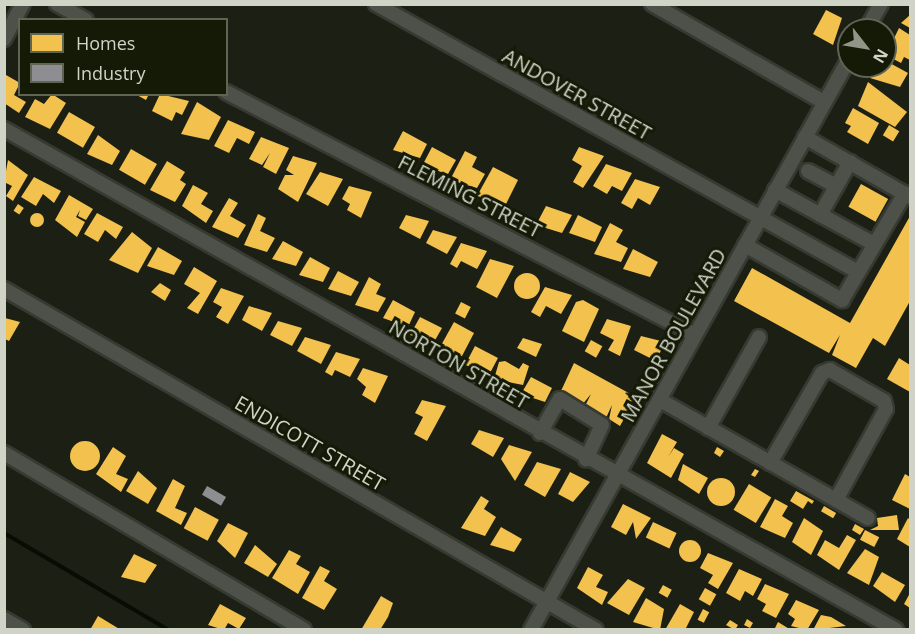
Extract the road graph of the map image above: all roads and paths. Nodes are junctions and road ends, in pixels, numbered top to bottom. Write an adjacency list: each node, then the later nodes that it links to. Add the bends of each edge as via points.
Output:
1 (23, 4): 8 (street)
2 (57, 4): 6 (street)
3 (376, 4): 20 (street, ANDOVER STREET)
4 (652, 4): 11 (street)
5 (880, 4): 7 (street)
6 (82, 18)
7 (872, 18)
8 (4, 39)
9 (838, 78): 11 (street, MANOR BOULEVARD)
10 (228, 93): 25 (street, FLEMING STREET)
11 (824, 102): 13 (street, MANOR BOULEVARD)
12 (4, 129): 29 (street, NORTON STREET)
13 (805, 137): 14 (street); 17 (street, MANOR BOULEVARD)
14 (849, 162): 16 (street); 18 (street)
15 (808, 171): 16 (street)
16 (836, 186): 19 (street)
17 (775, 190): 19 (street); 20 (street, MANOR BOULEVARD)
18 (908, 195): 21 (street)
19 (820, 214): 21 (street)
20 (760, 218): 22 (street, MANOR BOULEVARD); 23 (street, ANDOVER STREET)
21 (874, 244): 23 (street)
22 (745, 245): 23 (street, via 842,300); 25 (street, MANOR BOULEVARD)
23 (858, 272)
24 (4, 289): 36 (street, ENDICOTT STREET)
25 (695, 335): 27 (street, MANOR BOULEVARD)
26 (759, 337): 28 (street)
27 (660, 400): 28 (street); 33 (street, MANOR BOULEVARD)
28 (708, 428): 32 (street)
29 (540, 433): 31 (street, NORTON STREET); 31 (street, via 560,399 602,425)
30 (4, 453): 37 (street)
31 (586, 459): 33 (street, NORTON STREET)
32 (771, 463): 34 (street); 34 (street, via 822,373 830,370 884,401 886,409)
33 (617, 476): 36 (street, MANOR BOULEVARD); 40 (street, NORTON STREET)
34 (836, 500): 35 (street)
35 (868, 518)
36 (546, 602): 38 (street, MANOR BOULEVARD); 39 (street, ENDICOTT STREET)
37 (304, 630)
38 (531, 630)
39 (596, 630)
40 (896, 630)

